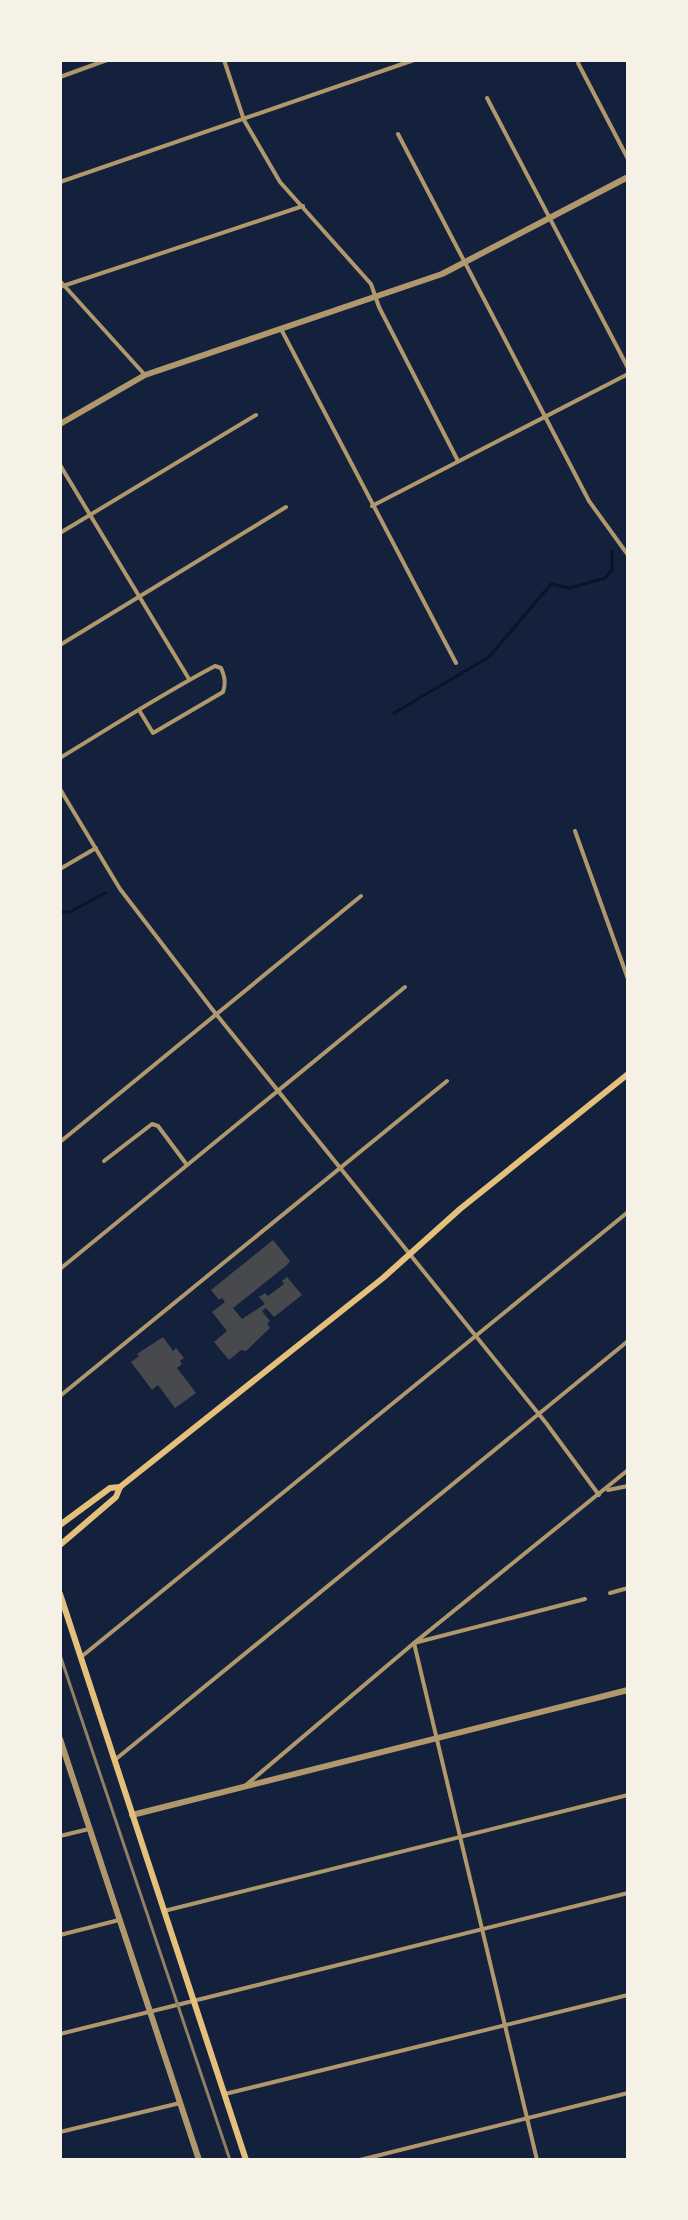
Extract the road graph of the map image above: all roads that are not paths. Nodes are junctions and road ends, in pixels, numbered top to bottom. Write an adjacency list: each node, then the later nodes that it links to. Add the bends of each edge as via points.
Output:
1 (107, 60): 5 (street)
2 (224, 60): 7 (street)
3 (414, 60): 7 (street)
4 (578, 63): 9 (street)
5 (60, 77)
6 (487, 98): 13 (street)
7 (244, 120): 11 (street); 12 (street, via 280,182)
8 (398, 134): 14 (street)
9 (628, 159)
10 (628, 177): 13 (street)
11 (60, 182)
12 (303, 206): 15 (street); 16 (street, via 371,284)
13 (550, 218): 14 (street); 18 (street)
14 (465, 262): 16 (street); 21 (street)
15 (61, 284): 19 (street)
16 (376, 298): 17 (street); 23 (street)
17 (281, 329): 19 (street); 25 (street)
18 (628, 371): 21 (street)
19 (145, 375): 22 (street)
20 (256, 415): 27 (street)
21 (544, 417): 23 (street); 29 (street, via 589,501)
22 (60, 424)
23 (458, 461): 25 (street)
24 (60, 465): 27 (street)
25 (372, 506): 32 (street)
26 (286, 507): 30 (street)
27 (89, 515): 28 (street); 30 (street)
28 (60, 533)
29 (628, 555)
30 (139, 598): 31 (street); 33 (street)
31 (60, 645)
32 (456, 663)
33 (189, 680): 34 (street); 34 (street, via 218,666 225,685 223,692 153,733)
34 (139, 710): 35 (street)
35 (60, 758)
36 (60, 789): 38 (street)
37 (575, 831): 41 (street)
38 (96, 848): 39 (street); 43 (street, via 120,889)
39 (60, 869)
40 (361, 896): 43 (street)
41 (628, 979)
42 (405, 987): 46 (street)
43 (217, 1016): 46 (street); 47 (street)
44 (628, 1074): 52 (main road)
45 (447, 1081): 50 (street)
46 (277, 1091): 49 (street); 50 (street)
47 (60, 1142)
48 (104, 1161): 49 (street, via 152,1124)
49 (187, 1165): 53 (street)
50 (340, 1169): 52 (street); 56 (street)
51 (628, 1212): 54 (street)
52 (409, 1256): 54 (street); 60 (main road)
53 (60, 1269)
54 (476, 1336): 57 (street); 70 (street)
55 (628, 1341): 57 (street)
56 (60, 1396)
57 (538, 1413): 62 (street); 74 (street)
58 (628, 1470): 61 (street)
59 (628, 1486): 61 (street)
60 (120, 1487): 63 (main road, via 110,1488); 64 (main road, via 116,1497)
61 (606, 1490): 62 (street)
62 (599, 1495): 69 (street)
63 (60, 1525)
64 (60, 1545)
65 (628, 1588): 66 (street)
66 (610, 1593)
67 (60, 1594): 70 (main road)
68 (585, 1599): 69 (street)
69 (414, 1643): 72 (street); 75 (street)
70 (81, 1657): 74 (main road)
71 (628, 1690): 72 (street)
72 (436, 1737): 75 (street); 80 (street)
73 (60, 1739): 78 (street)
74 (114, 1760): 77 (main road)
75 (241, 1789): 77 (street)
76 (628, 1795): 80 (street)
77 (132, 1815): 82 (main road)
78 (89, 1829): 79 (street); 83 (street)
79 (60, 1836)
80 (461, 1838): 82 (street); 84 (street)
81 (628, 1893): 84 (street)
82 (164, 1911): 87 (main road)
83 (119, 1920): 85 (street); 88 (street)
84 (482, 1931): 87 (street); 89 (street)
85 (60, 1935)
86 (628, 1995): 89 (street)
87 (193, 2001): 88 (street); 92 (main road)
88 (149, 2011): 90 (street); 93 (street)
89 (504, 2024): 92 (street); 94 (street)
90 (60, 2034)
91 (628, 2093): 94 (street)
92 (225, 2094): 97 (main road)
93 (180, 2103): 95 (street); 96 (street)
94 (527, 2118): 98 (street); 99 (street)
95 (60, 2132)
96 (199, 2160)
97 (246, 2160)
98 (360, 2160)
99 (537, 2160)

